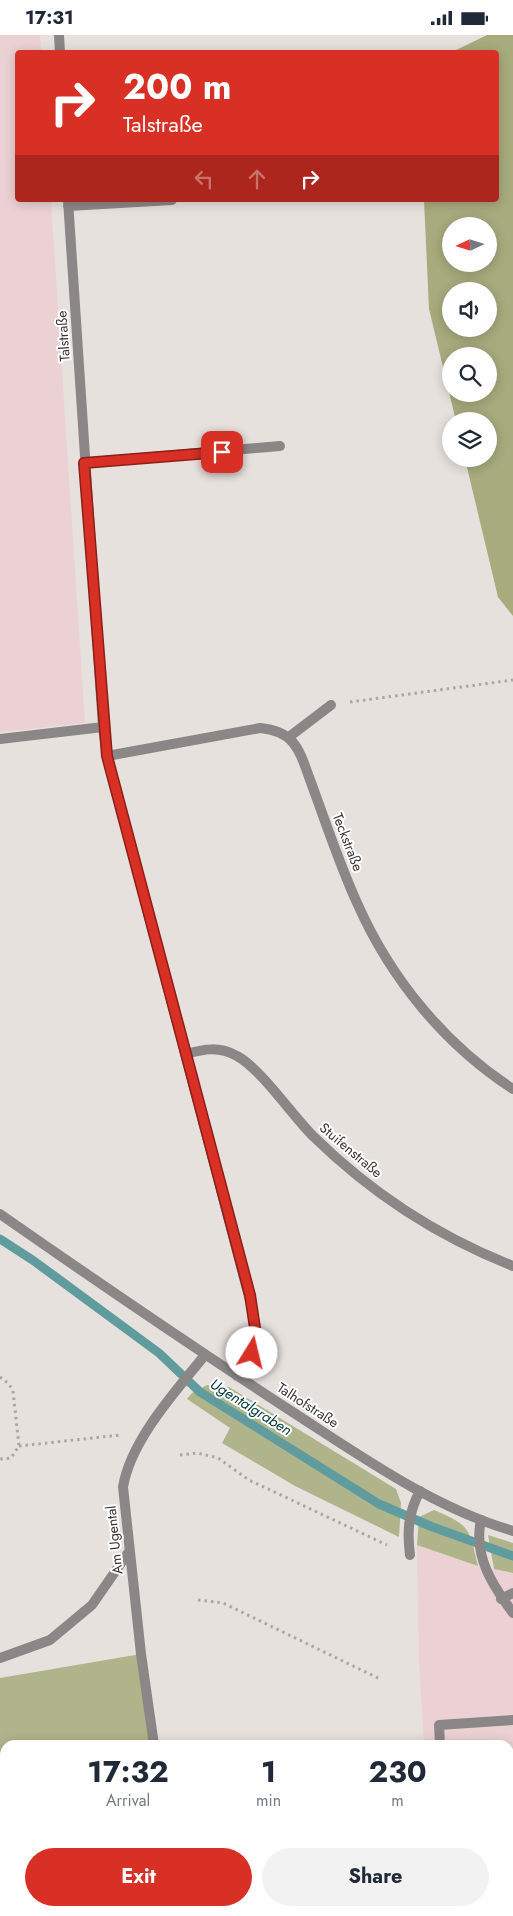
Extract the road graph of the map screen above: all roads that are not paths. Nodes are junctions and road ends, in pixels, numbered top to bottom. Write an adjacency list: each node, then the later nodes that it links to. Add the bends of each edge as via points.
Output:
1 (58, 35): 2 (street)
2 (60, 50)
3 (103, 202): 4 (street, Talstraße)
4 (68, 203): 6 (street, Talstraße)
5 (280, 447): 6 (street)
6 (84, 463): 8 (street, Talstraße)
7 (331, 705): 9 (street)
8 (103, 727): 10 (street); 11 (street, Talstraße)
9 (289, 737): 11 (street, via 260,728); 13 (street, Teckstraße, via 304,764 358,906 396,973 442,1031)
10 (0, 739)
11 (107, 756): 12 (street, Talstraße)
12 (186, 1054): 15 (street, Stuifenstraße, via 216,1048 239,1057 323,1145 376,1189 450,1237); 17 (street, Talstraße, via 253,1312 253,1347)
13 (513, 1089)
14 (0, 1214): 16 (street, Talhofstraße)
15 (513, 1266)
16 (205, 1355): 17 (street, Talhofstraße); 21 (street, Am Ugental, via 174,1394 130,1460 123,1487)
17 (237, 1376): 18 (street, Talhofstraße)
18 (418, 1496): 19 (street, Talhofstraße); 22 (street, via 408,1528)
19 (482, 1520): 20 (street, Talhofstraße); 24 (street, via 482,1553)
20 (513, 1531)
21 (128, 1553): 26 (street, via 92,1605 50,1640); 28 (street, Am Ugental)
22 (410, 1555)
23 (513, 1593): 24 (street)
24 (501, 1599): 25 (street)
25 (513, 1613)
26 (0, 1658)
27 (513, 1720): 29 (street, via 439,1725)
28 (153, 1740)
29 (440, 1740)

